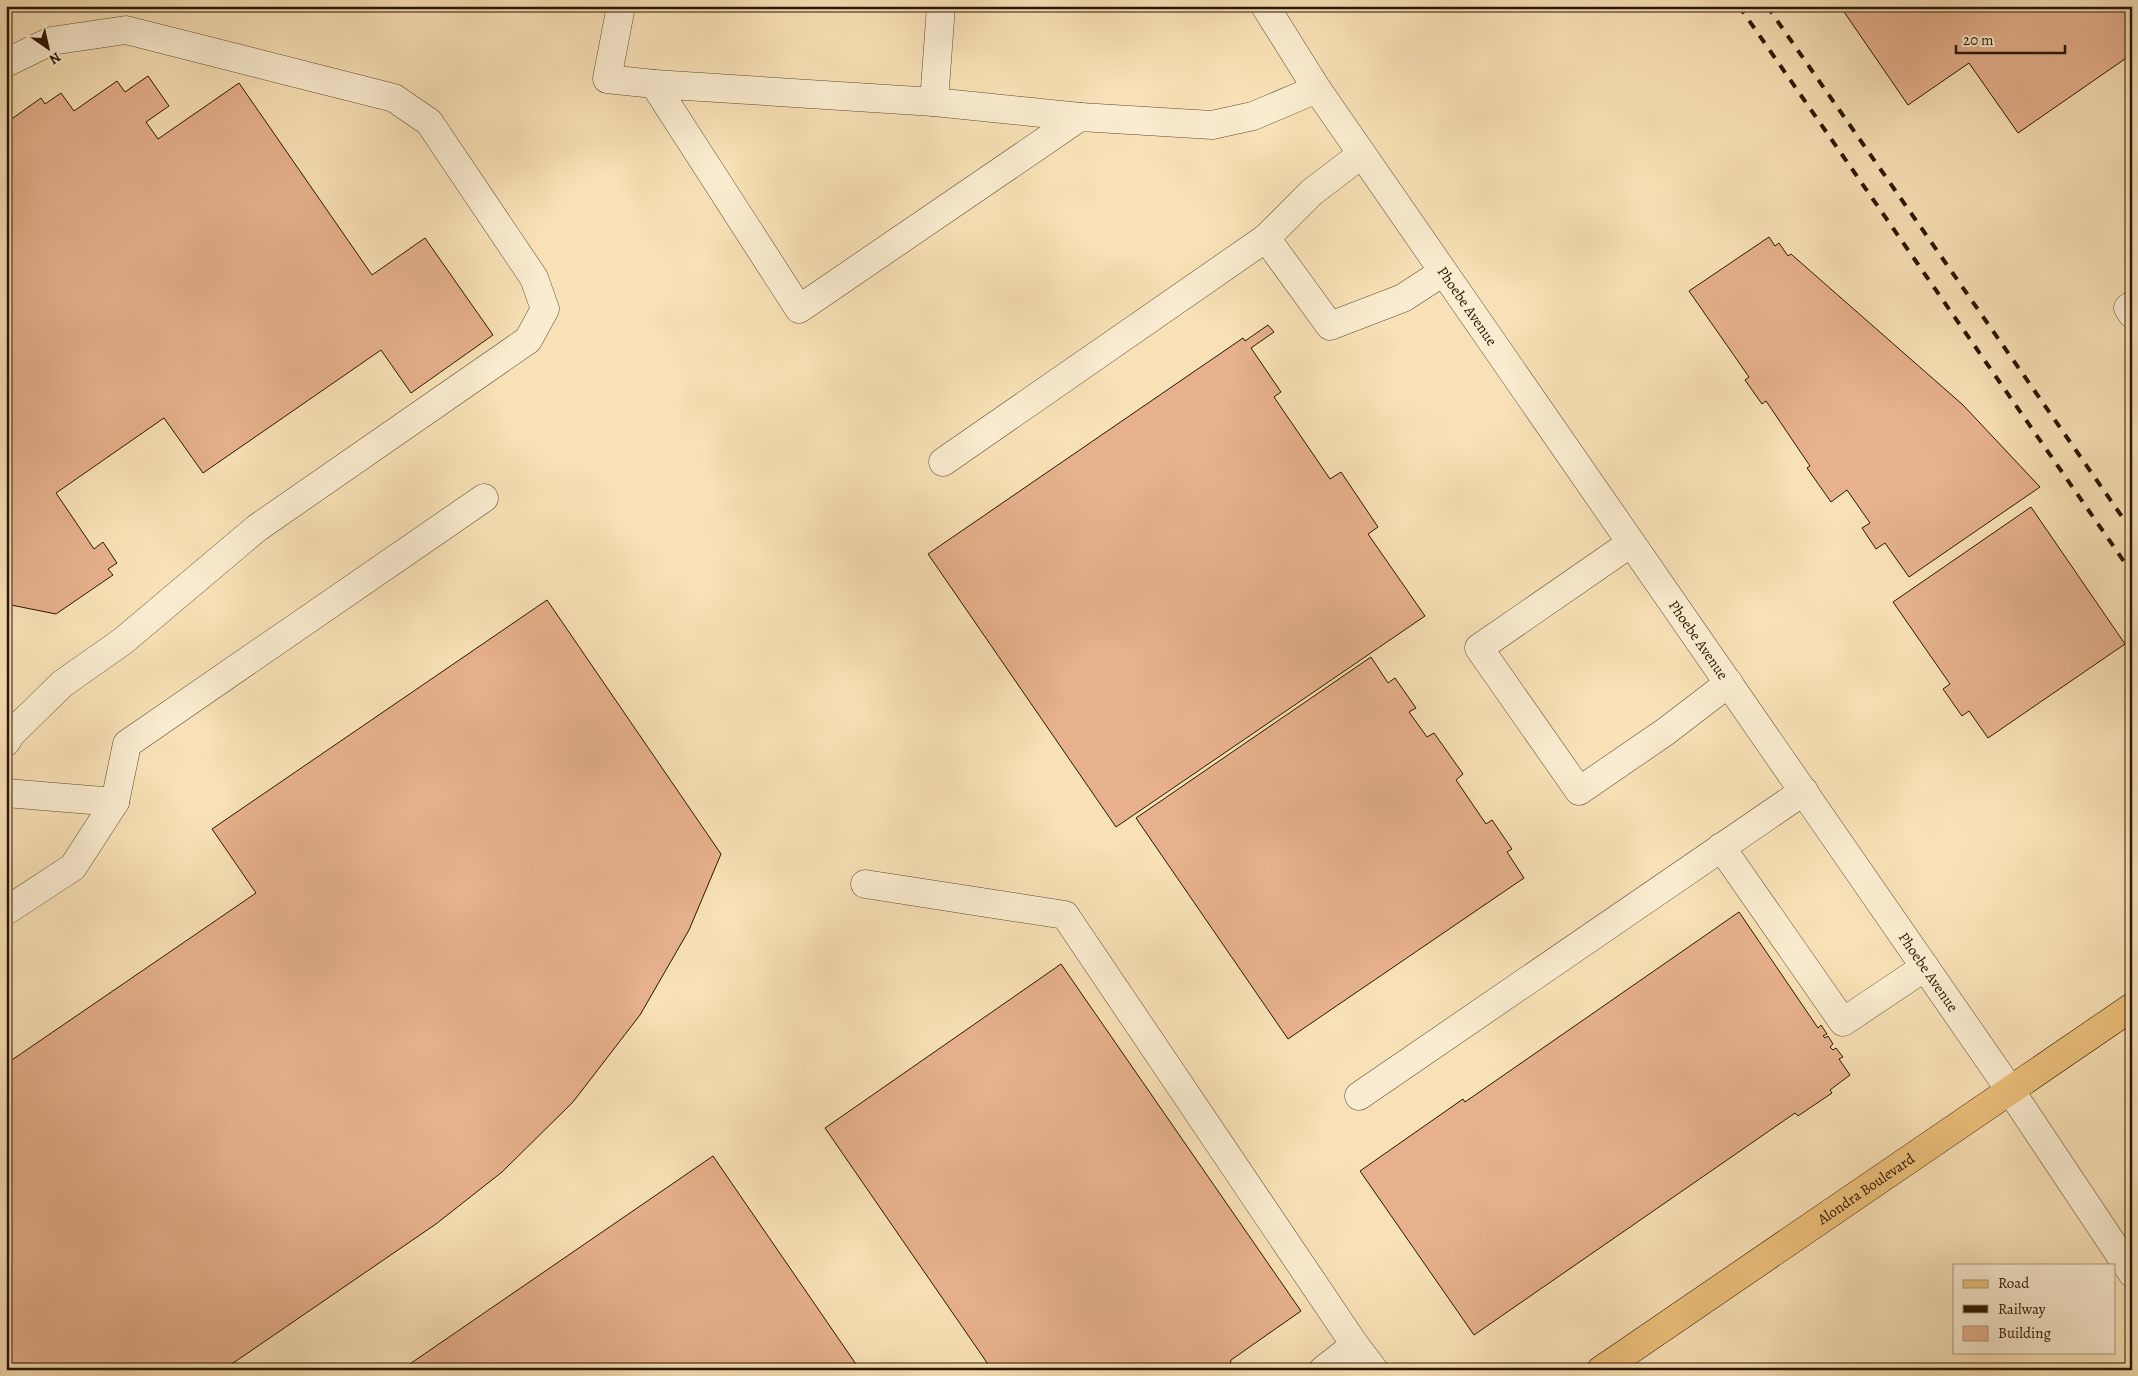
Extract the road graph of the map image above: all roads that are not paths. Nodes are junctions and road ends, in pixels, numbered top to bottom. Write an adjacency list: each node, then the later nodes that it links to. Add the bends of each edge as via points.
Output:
1 (621, 6): 5 (street, via 607,79)
2 (941, 6): 7 (street)
3 (1265, 6): 6 (street, Phoebe Avenue)
4 (6, 63): 18 (street, via 51,41 126,30 394,98 430,122 534,278 545,309 528,340 257,528 123,641 62,684)
5 (654, 84): 7 (street); 8 (street, via 799,309)
6 (1317, 89): 8 (street, via 1253,116 1212,125); 9 (street, Phoebe Avenue)
7 (934, 102): 8 (street)
8 (1080, 117)
9 (1362, 154): 10 (street, via 1312,192); 11 (street, Phoebe Avenue)
10 (1266, 238): 11 (street, via 1330,326 1403,298); 14 (street)
11 (1443, 272): 16 (street, Phoebe Avenue)
12 (2132, 305): 13 (street, via 2128,308)
13 (2132, 314)
14 (943, 462)
15 (484, 498): 21 (street, via 127,744)
16 (1631, 543): 17 (street, Phoebe Avenue); 17 (street, via 1479,648 1579,791)
17 (1729, 684): 19 (street, Phoebe Avenue)
18 (6, 742)
19 (1804, 791): 22 (street); 25 (street, Phoebe Avenue)
20 (6, 794): 21 (street)
21 (115, 802): 24 (street, via 73,867)
22 (1722, 848): 25 (street, via 1843,1022); 28 (street)
23 (865, 884): 30 (street, via 1065,915)
24 (6, 911)
25 (1925, 967): 27 (street, Phoebe Avenue)
26 (2132, 1006): 27 (main road, Alondra Boulevard)
27 (2010, 1090): 29 (street, Phoebe Avenue); 33 (main road, Alondra Boulevard)
28 (1359, 1096)
29 (2132, 1273)
30 (1355, 1345): 31 (street); 32 (street)
31 (1323, 1370)
32 (1374, 1370)
33 (1601, 1370)

